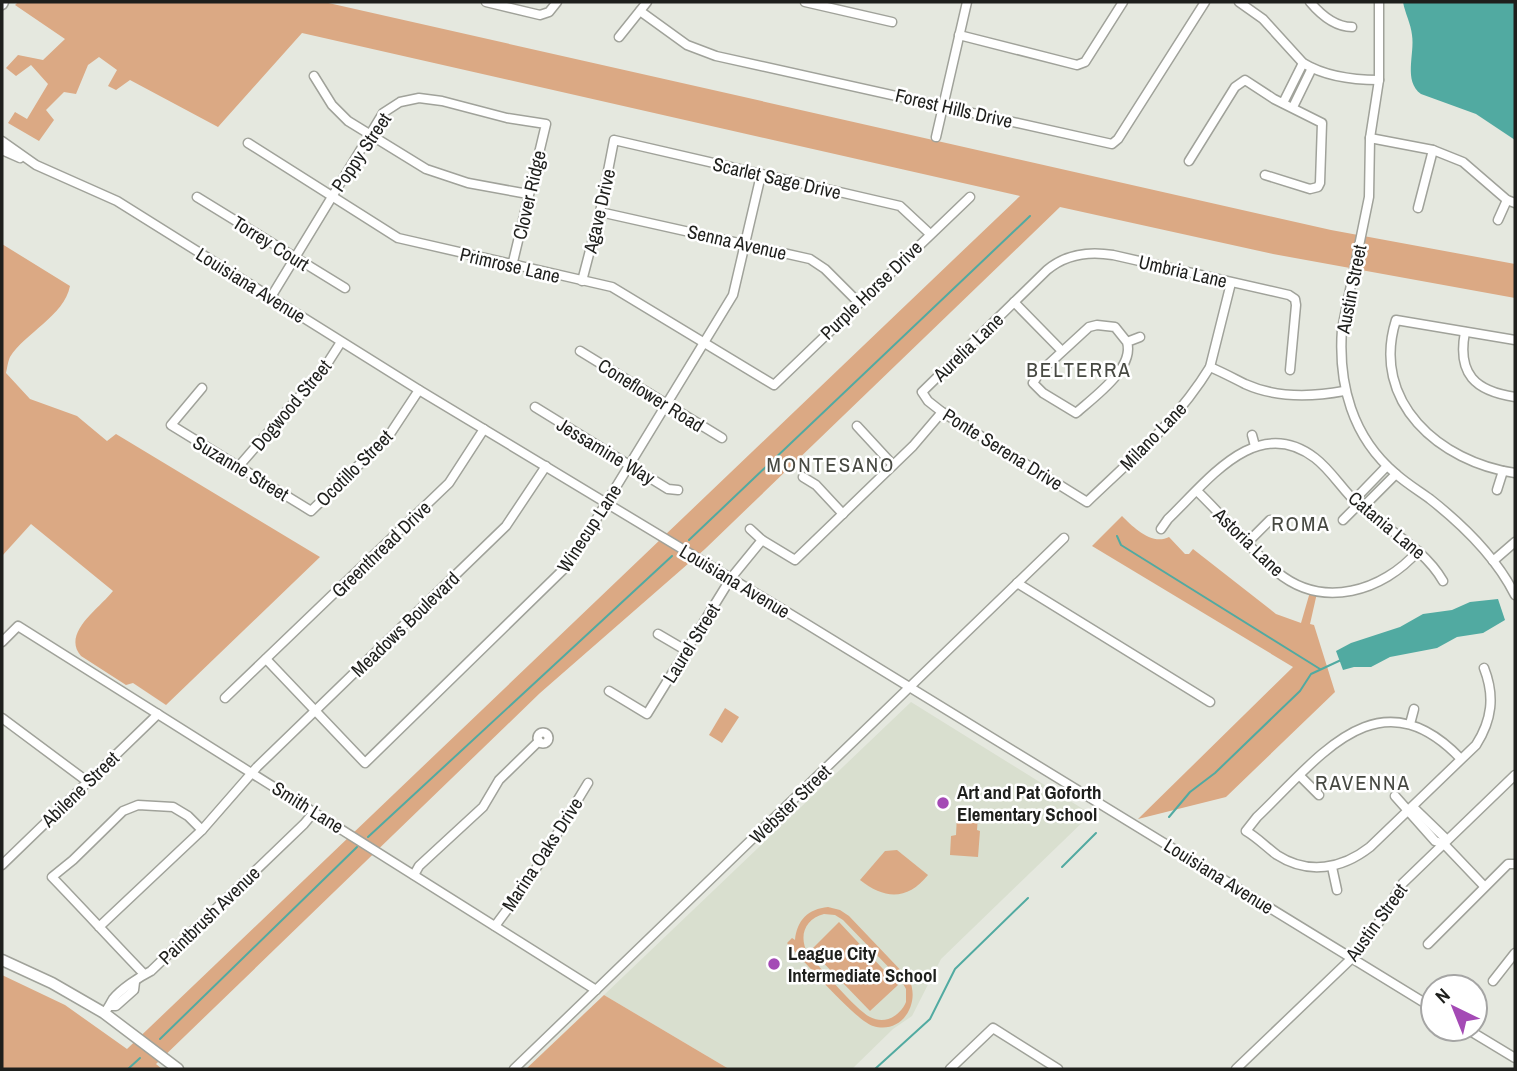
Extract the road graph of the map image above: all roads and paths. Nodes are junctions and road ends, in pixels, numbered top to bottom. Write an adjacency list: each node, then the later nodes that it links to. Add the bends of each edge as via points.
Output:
1 (486, 2): 11 (street)
2 (558, 2): 11 (street, via 540,15)
3 (647, 2): 12 (street)
4 (805, 2): 13 (street)
5 (967, 2): 15 (street)
6 (1123, 2): 15 (street, via 1085,62 1077,65)
7 (1205, 2): 22 (street, Forest Hills Drive, via 1112,144)
8 (1239, 2): 17 (street, via 1263,19)
9 (1310, 2): 14 (street, via 1330,20)
10 (1379, 2): 20 (street, Austin Street)
11 (507, 4)
12 (640, 11): 16 (street); 22 (street, Forest Hills Drive, via 688,45 716,56)
13 (892, 22)
14 (1352, 27)
15 (959, 35): 22 (street)
16 (620, 37)
17 (1303, 63): 18 (street); 21 (street)
18 (1312, 68): 20 (street, via 1342,77); 23 (street)
19 (314, 76): 25 (street, via 332,105)
20 (1379, 80): 27 (street, Austin Street)
21 (1283, 103): 23 (street); 33 (street, via 1245,80 1235,87)
22 (943, 106): 26 (street)
23 (1293, 107): 36 (street, via 1322,123 1320,183 1310,189)
24 (546, 124): 25 (street, Poppy Street, via 419,99 400,102 383,113); 37 (street, Clover Ridge)
25 (370, 133): 37 (street, via 426,169 468,183); 39 (street, Poppy Street)
26 (936, 137)
27 (1370, 138): 32 (street); 68 (street, Austin Street, via 1369,197 1342,329)
28 (614, 140): 35 (street, Scarlet Sage Drive); 43 (street, Agave Drive)
29 (2, 141): 34 (street, Louisiana Avenue)
30 (248, 143): 39 (street, Primrose Lane)
31 (2, 150): 34 (street, Louisiana Avenue)
32 (1433, 150): 41 (street, via 1463,162); 42 (street)
33 (1189, 160)
34 (32, 162): 52 (street, Louisiana Avenue, via 117,201)
35 (761, 175): 45 (street, Scarlet Sage Drive, via 900,206); 46 (street, Winecup Lane)
36 (1265, 175)
37 (528, 194): 48 (street, Clover Ridge)
38 (197, 197): 47 (street, Torrey Court)
39 (331, 197): 47 (street, Poppy Street); 48 (street, Primrose Lane, via 398,238)
40 (970, 197): 45 (street, Purple Horse Drive)
41 (1511, 201): 44 (street)
42 (1418, 208)
43 (600, 212): 46 (street, Senna Avenue); 49 (street, Agave Drive)
44 (1497, 220)
45 (929, 233): 54 (street, Purple Horse Drive)
46 (746, 244): 54 (street, Senna Avenue, via 817,263); 60 (street, Winecup Lane, via 733,295)
47 (295, 257): 51 (street, Torrey Court); 52 (street, Poppy Street)
48 (512, 266): 49 (street, Primrose Lane)
49 (582, 281): 60 (street, Primrose Lane, via 612,287)
50 (1231, 283): 53 (street, Umbria Lane, via 1092,252 1055,263); 63 (street, Milano Lane); 64 (street, Umbria Lane, via 1295,299)
51 (345, 288)
52 (271, 297): 58 (street, Louisiana Avenue)
53 (1014, 302): 62 (street); 69 (street, Aurelia Lane)
54 (859, 303): 65 (street, Purple Horse Drive)
55 (1465, 332): 57 (street); 70 (street, via 1461,352 1465,369 1478,385 1494,394); 84 (street, via 1396,320 1390,337 1392,368 1420,428 1448,450)
56 (1140, 337): 59 (street)
57 (1515, 340)
58 (341, 342): 67 (street, Louisiana Avenue); 80 (street, Dogwood Street, via 325,367)
59 (1127, 342): 62 (street, via 1115,327 1097,325); 62 (street, via 1129,354 1122,370 1076,413 1033,383)
60 (705, 343): 65 (street, Primrose Lane); 71 (street, Winecup Lane)
61 (580, 351): 71 (street, Coneflower Road)
62 (1062, 351)
63 (1210, 367): 68 (street, via 1273,392 1320,395); 91 (street, Milano Lane, via 1166,427)
64 (1290, 370)
65 (774, 385)
66 (202, 388): 80 (street, Suzanne Street, via 171,425)
67 (419, 390): 75 (street, Louisiana Avenue); 94 (street, Ocotillo Street, via 388,437)
68 (1344, 390): 83 (street, Austin Street, via 1364,435)
69 (922, 392): 73 (street, Ponte Serena Drive)
70 (1515, 397)
71 (667, 404): 77 (street, Coneflower Road); 79 (street, Winecup Lane)
72 (535, 407): 79 (street, Jessamine Way)
73 (942, 412): 82 (street); 91 (street, Ponte Serena Drive)
74 (857, 426): 82 (street)
75 (484, 429): 81 (street, Louisiana Avenue); 113 (street, Greenthread Drive, via 449,483)
76 (1252, 435): 78 (street)
77 (722, 438)
78 (1255, 446): 90 (street, via 1233,457); 93 (street, Catania Lane, via 1290,445 1307,452)
79 (630, 465): 88 (street, Jessamine Way, via 668,489); 92 (street, Winecup Lane)
80 (239, 466): 94 (street, Suzanne Street)
81 (546, 466): 92 (street, Louisiana Avenue); 120 (street, Meadows Boulevard, via 506,526)
82 (893, 466): 95 (street)
83 (1387, 466): 86 (street, Austin Street); 93 (street, via 1357,497)
84 (1503, 471): 85 (street); 89 (street)
85 (1515, 473)
86 (1396, 474): 93 (street, via 1366,504); 105 (street, Austin Street, via 1454,520)
87 (803, 477): 95 (street)
88 (678, 489)
89 (1497, 490)
90 (1198, 491): 99 (street); 102 (street, Astoria Lane)
91 (1087, 502)
92 (606, 504): 106 (street, Louisiana Avenue); 120 (street, Winecup Lane, via 564,571 365,763)
93 (1358, 505): 97 (street); 104 (street, Catania Lane)
94 (311, 511)
95 (843, 514): 101 (street, via 795,560)
96 (1270, 520): 102 (street)
97 (1343, 520)
98 (750, 529): 101 (street)
99 (1161, 529)
100 (1064, 538): 108 (street, Webster Street)
101 (762, 540): 106 (street, Laurel Street)
102 (1248, 542): 104 (street, Astoria Lane, via 1285,578 1334,593 1385,580)
103 (1515, 542): 105 (street)
104 (1418, 551): 107 (street, Catania Lane)
105 (1493, 561): 109 (street, Austin Street)
106 (731, 578): 112 (street, Laurel Street); 115 (street, Louisiana Avenue)
107 (1443, 581)
108 (1017, 583): 115 (street, Webster Street); 118 (street)
109 (1515, 595)
110 (658, 634): 112 (street)
111 (2, 642): 121 (street, Smith Lane, via 18,626)
112 (687, 651): 116 (street, Laurel Street, via 647,714)
113 (266, 659): 117 (street, Greenthread Drive); 120 (street)
114 (1484, 668): 125 (street, via 1491,712 1481,737)
115 (909, 687): 147 (street, Louisiana Avenue); 151 (street, Webster Street)
116 (609, 691)
117 (225, 698)
118 (1210, 702)
119 (1414, 709): 123 (street)
120 (316, 711): 126 (street, Meadows Boulevard)
121 (158, 714): 126 (street, Smith Lane); 129 (street, Abilene Street)
122 (2, 718): 129 (street)
123 (1410, 724): 125 (street, via 1439,739); 127 (street, via 1380,723 1351,731)
124 (539, 741): 140 (street, via 499,780 483,807)
125 (1461, 759): 133 (street)
126 (254, 773): 134 (street, Smith Lane); 135 (street, Meadows Boulevard)
127 (1300, 775): 131 (street); 139 (street, via 1246,831 1298,865)
128 (1514, 778): 136 (street, Austin Street)
129 (88, 782): 138 (street, Abilene Street)
130 (588, 783): 143 (street, Marina Oaks Drive)
131 (1319, 795)
132 (1395, 796): 133 (street)
133 (1409, 810): 136 (street, via 1415,809 1425,818 1444,837); 139 (street, via 1359,856)
134 (314, 812): 140 (street, Smith Lane); 149 (street, Paintbrush Avenue)
135 (202, 830): 144 (street, Meadows Boulevard); 144 (street, via 173,807 138,806 123,811 52,877)
136 (1444, 844): 141 (street); 147 (street, Austin Street, via 1397,889)
137 (1513, 864): 141 (street)
138 (2, 865)
139 (1332, 867): 142 (street)
140 (416, 872): 143 (street, Smith Lane)
141 (1483, 886): 145 (street)
142 (1337, 890)
143 (495, 926): 151 (street, Smith Lane)
144 (99, 927): 149 (street)
145 (1428, 944)
146 (1515, 953): 150 (street)
147 (1352, 958): 152 (street, Louisiana Avenue); 160 (street, Austin Street)
148 (2, 960): 153 (main road)
149 (144, 974): 153 (street, Paintbrush Avenue, via 111,1001)
150 (1493, 981)
151 (596, 990): 157 (street, Webster Street)
152 (1419, 999)
153 (107, 1010): 156 (main road)
154 (1489, 1042): 155 (street)
155 (1515, 1058)
156 (178, 1069)
157 (514, 1069)
158 (950, 1069): 159 (street, via 993,1028)
159 (1058, 1069)
160 (1236, 1069)

